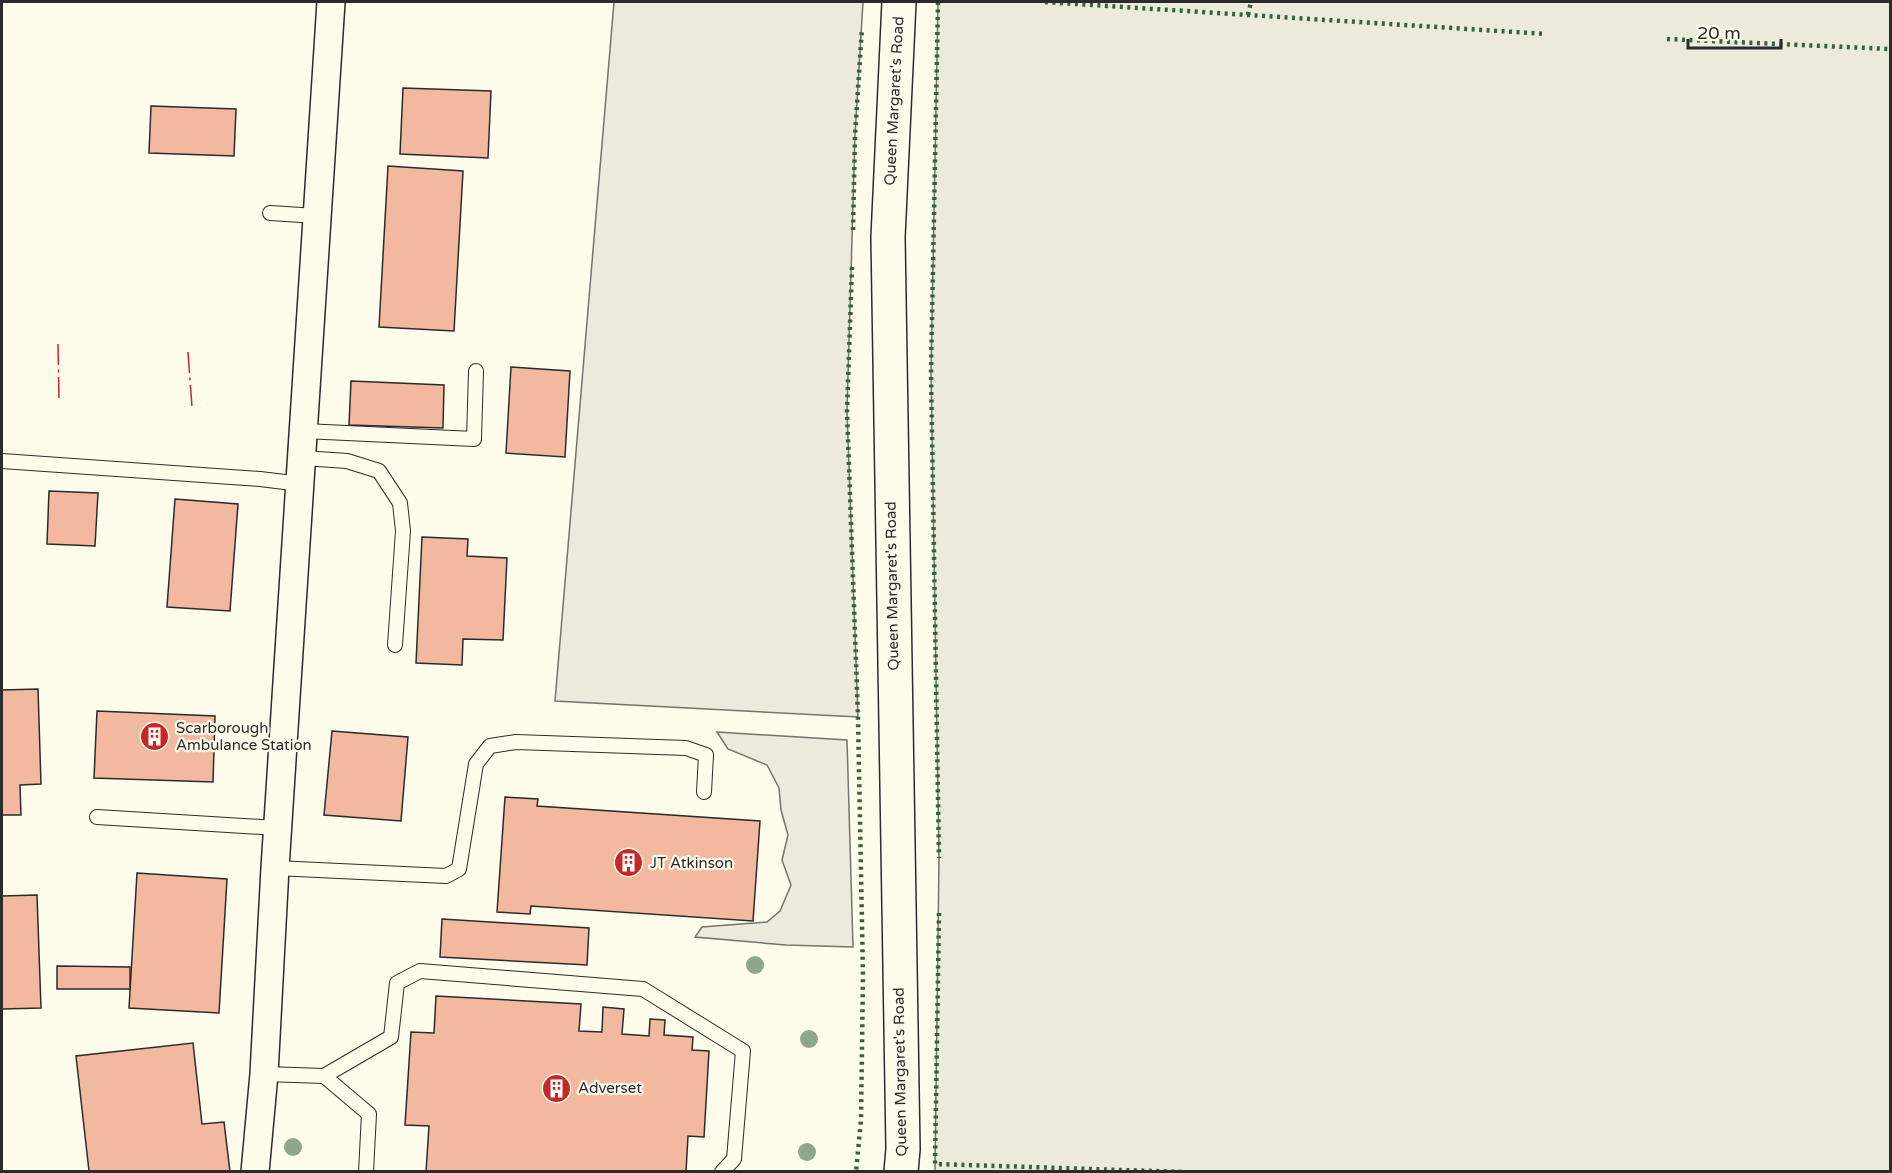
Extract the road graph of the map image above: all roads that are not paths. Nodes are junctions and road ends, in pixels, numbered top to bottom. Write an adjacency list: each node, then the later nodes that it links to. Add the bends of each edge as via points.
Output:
1 (332, 2): 4 (street)
2 (899, 2): 19 (main road, Queen Margaret's Road, via 888,249)
3 (270, 213): 4 (lane)
4 (317, 216): 6 (street)
5 (476, 371): 6 (lane, via 474,439)
6 (304, 431): 8 (street)
7 (2, 461): 8 (lane, via 250,478)
8 (302, 471): 9 (lane, via 347,461 379,471 400,503 403,531); 12 (street)
9 (395, 645)
10 (704, 792): 13 (lane, via 706,755 686,748 516,742 490,746 476,764 459,869 446,876)
11 (97, 817): 12 (lane)
12 (278, 828): 13 (street)
13 (275, 868): 14 (street)
14 (264, 1074): 15 (lane); 16 (street)
15 (324, 1076): 17 (lane, via 369,1114); 18 (lane, via 391,1037 397,983 420,971 643,989 743,1051 734,1159)
16 (255, 1172)
17 (366, 1172)
18 (723, 1172)
19 (901, 1172)

